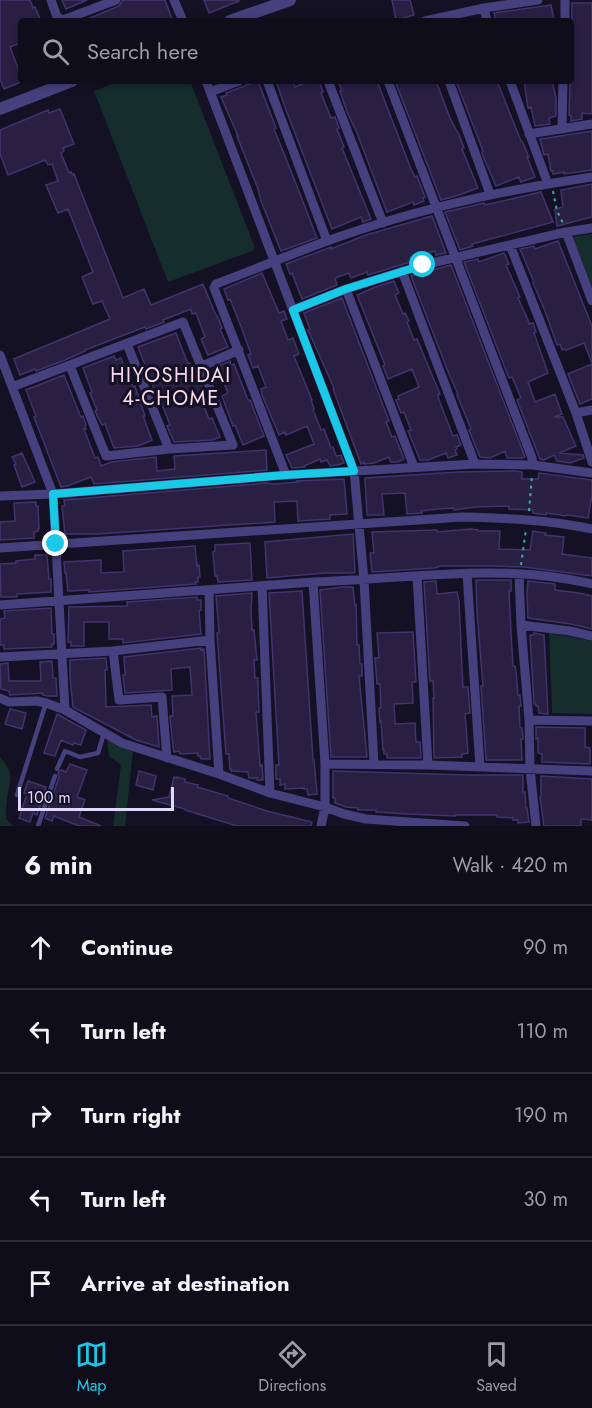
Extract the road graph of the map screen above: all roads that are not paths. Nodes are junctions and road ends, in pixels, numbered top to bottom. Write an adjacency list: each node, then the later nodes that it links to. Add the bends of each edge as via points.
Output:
1 (51, 0): 8 (street)
2 (174, 0): 10 (street)
3 (290, 0): 11 (street)
4 (538, 0): 7 (street)
5 (566, 0): 14 (street)
6 (112, 1): 9 (street)
7 (484, 8): 12 (street); 13 (street)
8 (59, 18)
9 (68, 18)
10 (182, 18)
11 (239, 18)
12 (440, 18)
13 (487, 18)
14 (565, 18)
15 (64, 84): 25 (street)
16 (207, 84): 24 (street)
17 (231, 84): 24 (street)
18 (268, 84): 36 (street)
19 (329, 84): 33 (street)
20 (389, 84): 32 (street)
21 (450, 84): 31 (street)
22 (511, 84): 28 (street)
23 (563, 84): 27 (street)
24 (210, 92): 39 (street)
25 (0, 109)
26 (592, 124): 27 (street)
27 (562, 129): 28 (street)
28 (529, 134): 30 (street)
29 (592, 177): 30 (street)
30 (548, 184): 31 (street)
31 (490, 194): 32 (street)
32 (436, 208): 33 (street); 38 (street)
33 (383, 223): 36 (street)
34 (592, 228): 35 (street)
35 (566, 232): 37 (street); 42 (street)
36 (327, 241): 39 (street)
37 (510, 245): 38 (street); 51 (street)
38 (456, 259): 40 (street); 55 (street)
39 (274, 262): 43 (street); 45 (street, via 214,288)
40 (402, 271): 41 (street); 54 (street)
41 (346, 289): 43 (street); 56 (street)
42 (592, 301)
43 (293, 310): 57 (street)
44 (127, 344): 47 (street); 48 (street, via 183,322); 52 (street)
45 (239, 350): 48 (street); 59 (street)
46 (0, 355): 49 (street)
47 (70, 366): 49 (street); 52 (street, via 106,456)
48 (200, 367): 52 (street, via 233,445)
49 (12, 387): 60 (street)
50 (592, 410): 51 (street)
51 (576, 413): 53 (street)
52 (169, 449)
53 (592, 462)
54 (475, 464): 55 (street); 56 (street)
55 (533, 465): 58 (street)
56 (414, 467): 57 (street)
57 (354, 471): 59 (street); 62 (street)
58 (592, 473)
59 (286, 475): 60 (street)
60 (53, 494): 61 (street); 64 (street)
61 (0, 496)
62 (359, 524): 63 (street, via 462,517 528,519); 64 (street); 69 (street)
63 (592, 529)
64 (56, 544): 65 (street); 74 (street)
65 (0, 548)
66 (467, 574): 67 (street); 68 (street); 92 (street)
67 (519, 574): 71 (street); 76 (street)
68 (417, 576): 69 (street); 91 (street)
69 (364, 580): 70 (street); 90 (street)
70 (313, 582): 72 (street); 89 (street)
71 (592, 584)
72 (262, 586): 73 (street); 98 (street)
73 (209, 590): 74 (street); 78 (street)
74 (58, 601): 75 (street); 80 (street)
75 (0, 605)
76 (521, 625): 77 (street); 85 (street)
77 (592, 636)
78 (210, 640): 79 (street); 96 (street)
79 (113, 651): 80 (street); 88 (street, via 119,700 162,697)
80 (61, 653): 81 (street); 84 (street)
81 (0, 657)
82 (0, 698): 83 (street, via 9,702)
83 (46, 703): 84 (street); 99 (lane)
84 (65, 710): 87 (street)
85 (529, 720): 86 (street); 94 (street)
86 (592, 721)
87 (104, 733): 88 (street); 93 (lane, via 98,753 80,757 65,751)
88 (166, 758): 96 (street)
89 (325, 764): 90 (street); 100 (street)
90 (374, 764): 91 (street)
91 (428, 765): 92 (street)
92 (480, 767): 94 (street)
93 (57, 769)
94 (530, 769): 95 (street); 104 (street)
95 (592, 771)
96 (219, 774): 98 (street)
97 (55, 776): 101 (lane)
98 (270, 793): 100 (street)
99 (17, 795)
100 (325, 807): 102 (street); 103 (street, via 366,819)
101 (38, 826)
102 (321, 826)
103 (465, 826)
104 (536, 826)

